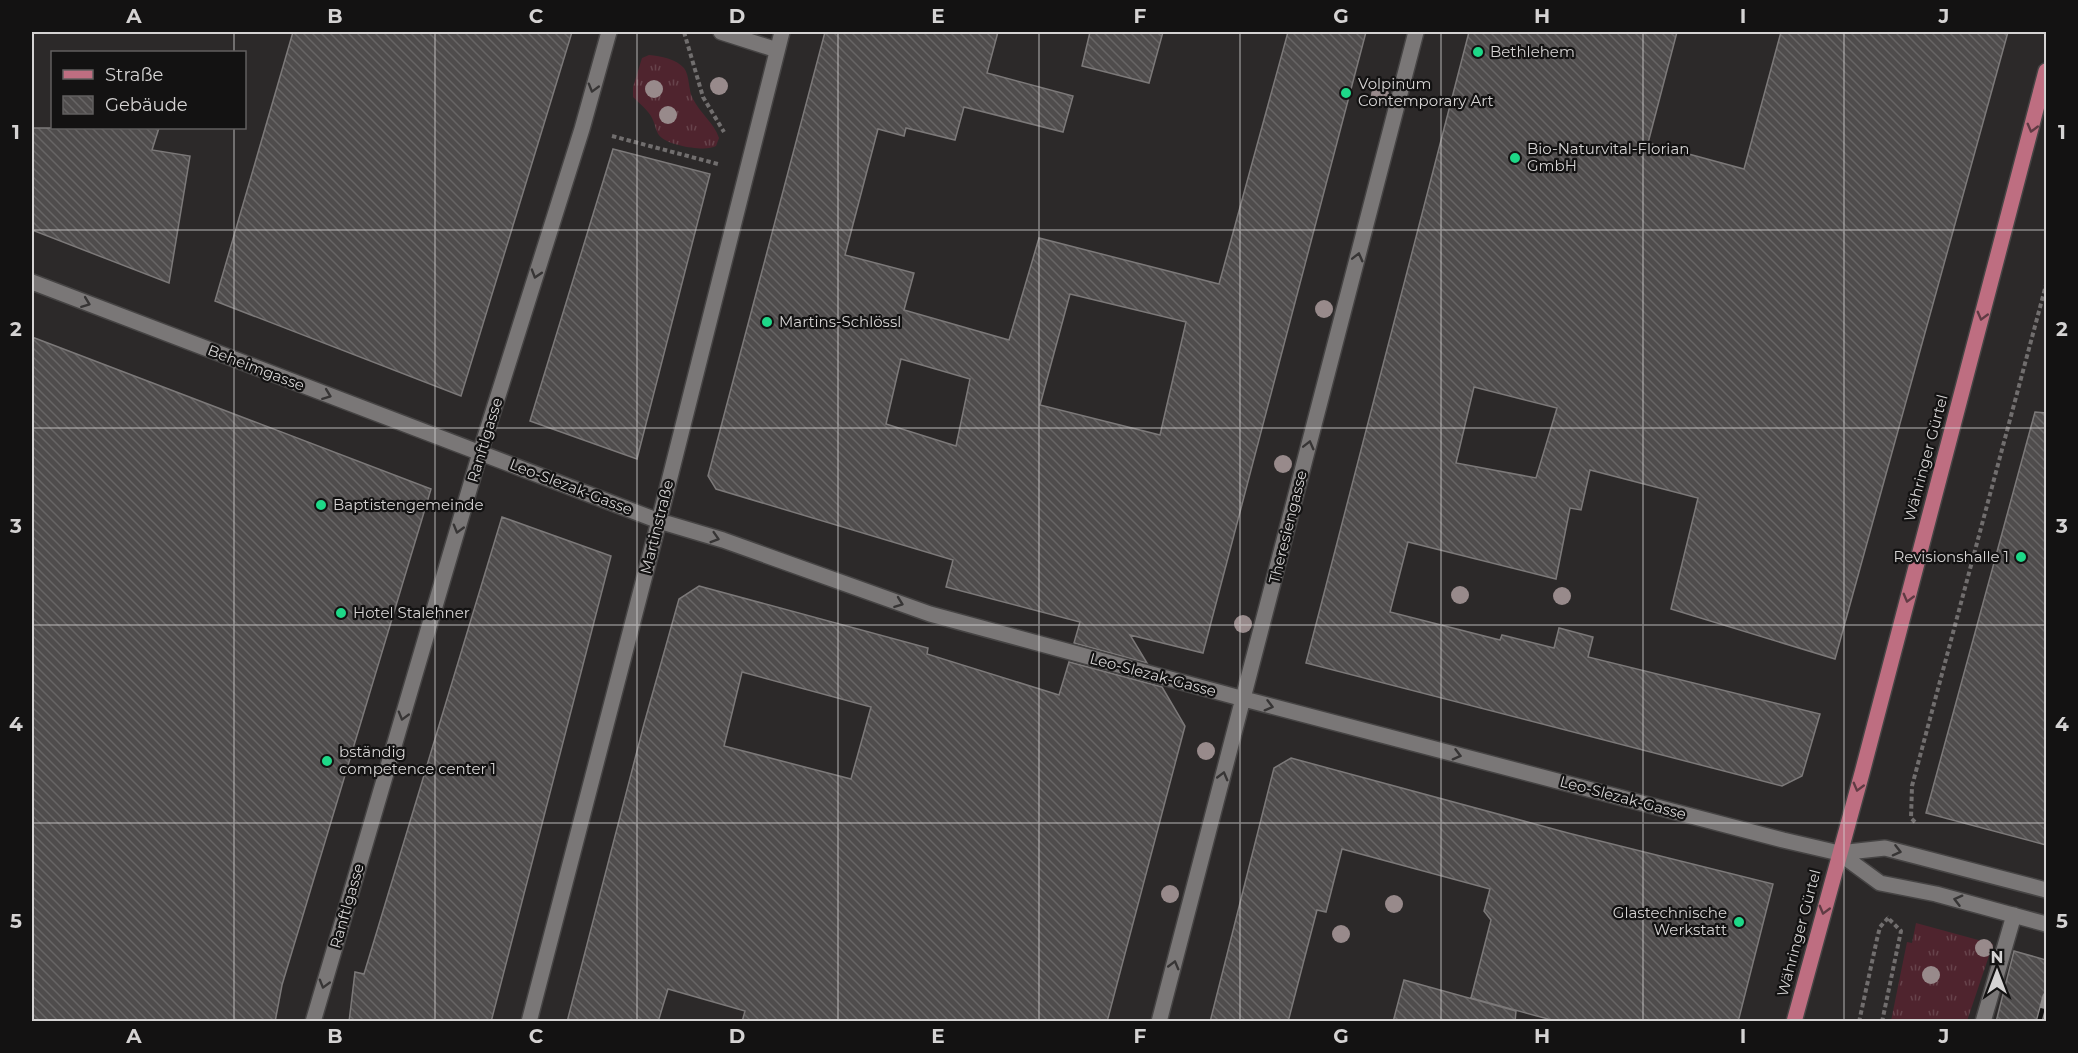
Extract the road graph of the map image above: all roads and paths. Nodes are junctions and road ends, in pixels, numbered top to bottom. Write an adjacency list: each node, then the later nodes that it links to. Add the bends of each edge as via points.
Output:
1 (609, 32): 8 (street, Ranftlgasse, one-way to 8)
2 (684, 32): 9 (path, via 703,97)
3 (721, 32): 6 (street)
4 (782, 32): 6 (street, Martinstraße)
5 (1416, 32): 14 (street, Theresiengasse, one-way to 5)
6 (777, 50): 9 (street, Martinstraße)
7 (2046, 71): 16 (main road, Währinger Gürtel, one-way to 16)
8 (582, 129): 9 (path); 12 (street, Ranftlgasse, one-way to 12)
9 (747, 172): 13 (street, Martinstraße)
10 (32, 282): 12 (street, Beheimgasse, one-way to 12)
11 (2046, 285): 15 (path, via 1912,786 1911,818)
12 (480, 453): 13 (street, Leo-Slezak-Gasse); 22 (street, Ranftlgasse, one-way to 22)
13 (659, 521): 14 (street, Leo-Slezak-Gasse, one-way to 14, via 930,614); 23 (street, Martinstraße)
14 (1244, 699): 16 (street, Leo-Slezak-Gasse, one-way to 16); 24 (street, Theresiengasse, one-way to 14)
15 (1918, 824)
16 (1839, 853): 17 (street, one-way to 17, via 1885,848); 18 (street, one-way to 16, via 1880,883); 25 (main road, Währinger Gürtel, one-way to 25)
17 (2046, 890)
18 (2014, 915): 21 (street); 28 (street)
19 (1894, 916): 20 (path)
20 (1889, 918): 26 (path, via 1880,927); 27 (path, via 1901,931)
21 (2046, 924)
22 (313, 1022)
23 (529, 1022)
24 (1159, 1022)
25 (1794, 1022)
26 (1858, 1022)
27 (1882, 1022)
28 (1983, 1022)

